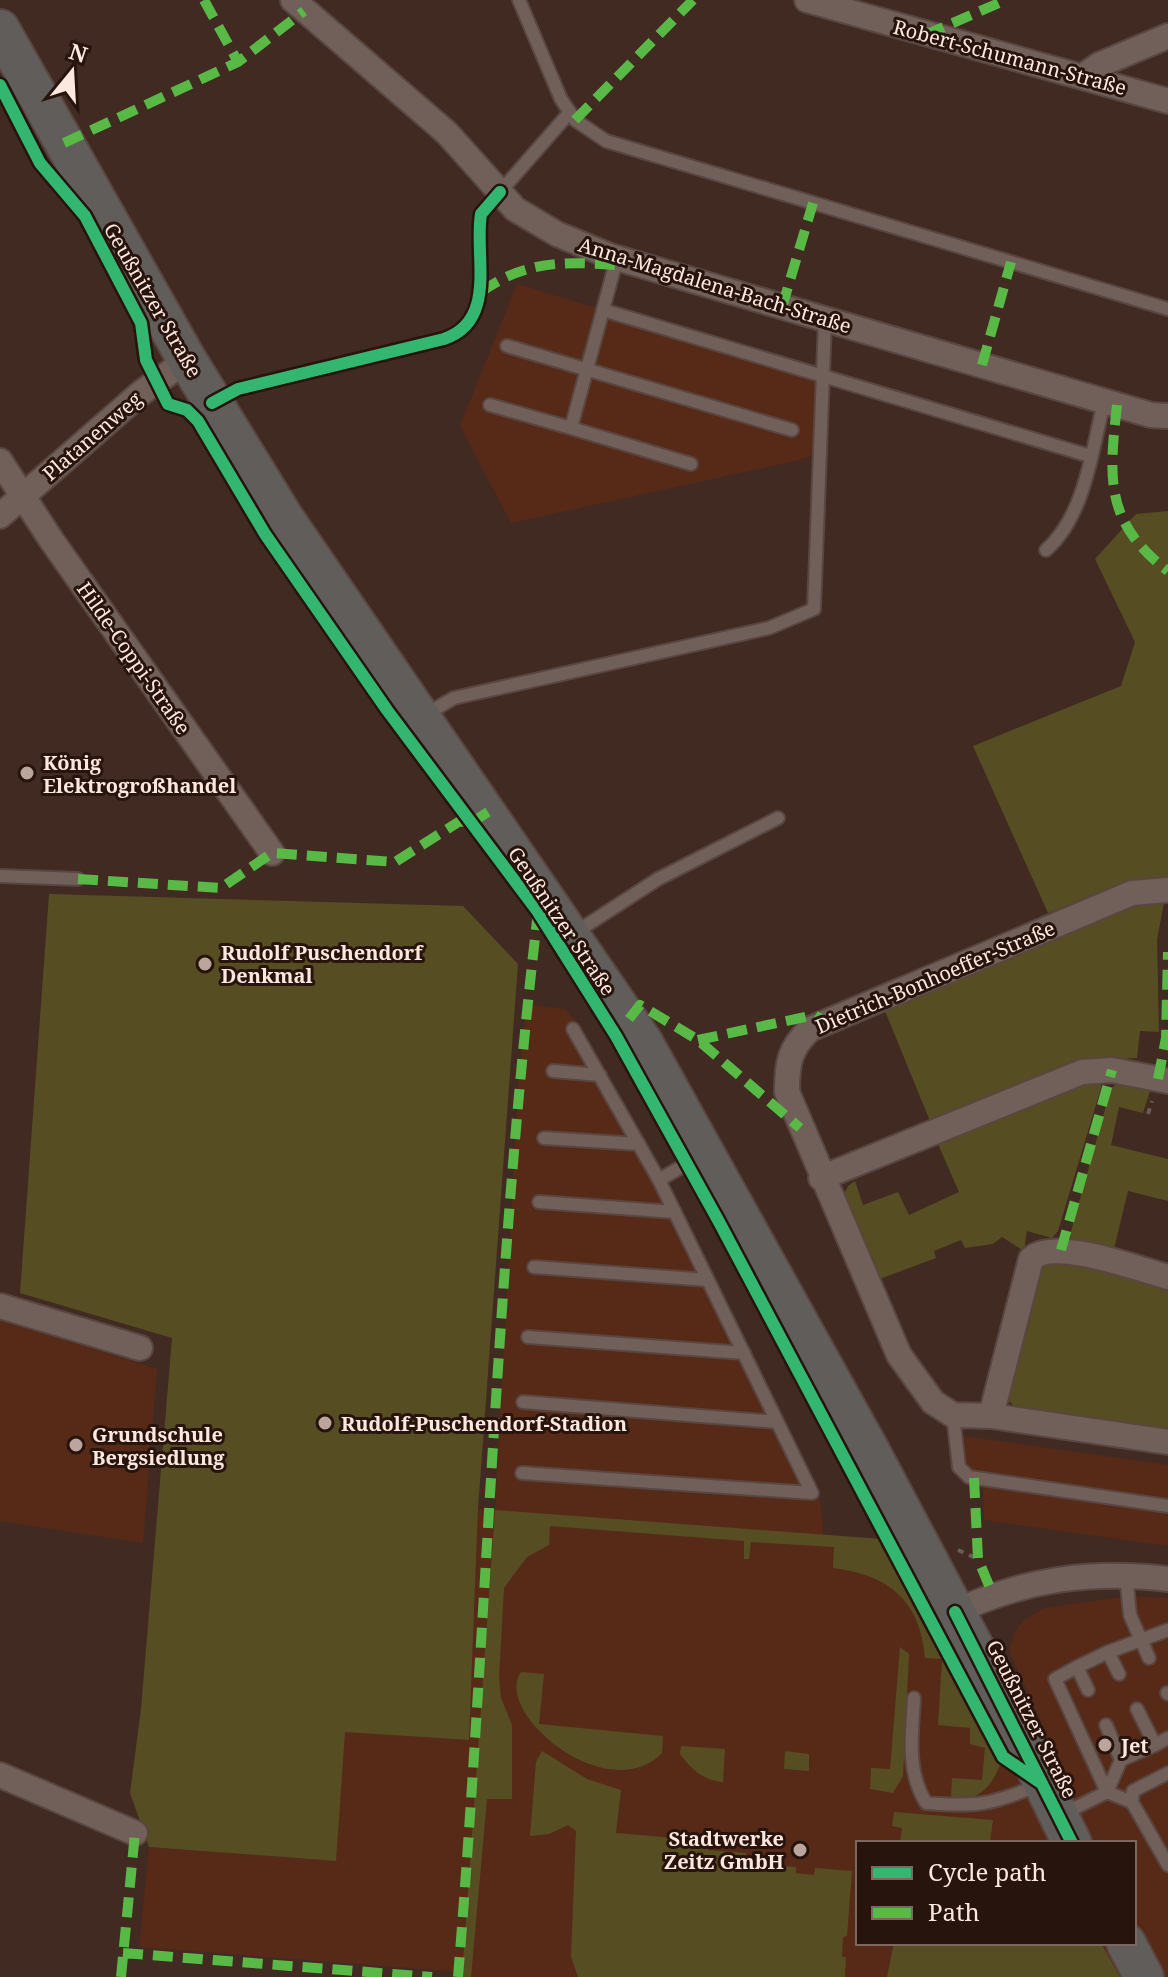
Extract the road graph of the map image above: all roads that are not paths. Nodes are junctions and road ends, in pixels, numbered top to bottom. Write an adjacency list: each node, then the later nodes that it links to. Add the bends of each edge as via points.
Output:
1 (293, 0): 9 (street, Anna-Magdalena-Bach-Straße, via 447,133)
2 (519, 0): 8 (lane)
3 (807, 0): 6 (street, Robert-Schumann-Straße)
4 (0, 29): 15 (main road, Geußnitzer Straße)
5 (1168, 36): 6 (street)
6 (1082, 77): 7 (street, Robert-Schumann-Straße)
7 (1168, 101)
8 (570, 112): 9 (lane); 11 (lane, via 606,141)
9 (500, 192): 10 (street, Anna-Magdalena-Bach-Straße, via 515,209 557,234)
10 (617, 258): 12 (lane); 13 (street, Anna-Magdalena-Bach-Straße)
11 (1168, 309)
12 (603, 310): 16 (lane); 17 (lane)
13 (825, 320): 17 (lane); 18 (street, Anna-Magdalena-Bach-Straße)
14 (507, 346): 16 (lane)
15 (187, 360): 26 (street, Platanenweg, via 155,381); 29 (main road, Geußnitzer Straße, via 284,518)
16 (587, 368): 21 (lane); 22 (lane)
17 (823, 376): 23 (lane); 29 (lane, via 814,609 769,628 454,698)
18 (1104, 402): 20 (street, Anna-Magdalena-Bach-Straße); 23 (lane)
19 (490, 405): 21 (lane)
20 (1168, 416)
21 (571, 428): 25 (lane)
22 (792, 430)
23 (1090, 456): 28 (lane, via 1076,506 1061,537)
24 (0, 461): 26 (street, Hilde-Coppi-Straße)
25 (691, 464)
26 (22, 496): 27 (street, Platanenweg); 31 (street, Hilde-Coppi-Straße)
27 (0, 516)
28 (1046, 550)
29 (422, 717): 35 (main road, Geußnitzer Straße)
30 (778, 818): 35 (lane, via 658,879)
31 (272, 853)
32 (0, 876): 33 (lane)
33 (78, 879)
34 (1168, 890): 43 (street, Dietrich-Bonhoeffer-Straße, via 1132,893 810,1029 787,1060 787,1092)
35 (573, 934): 42 (main road, Geußnitzer Straße)
36 (573, 1029): 38 (lane)
37 (553, 1071): 38 (lane)
38 (600, 1075): 41 (lane)
39 (1168, 1081): 43 (street, via 1112,1070 1082,1072)
40 (544, 1138): 41 (lane)
41 (639, 1144): 44 (lane)
42 (706, 1152): 44 (lane); 63 (main road, Geußnitzer Straße)
43 (821, 1178): 55 (street, Dietrich-Bonhoeffer-Straße, via 899,1355 933,1402)
44 (659, 1180): 46 (lane)
45 (539, 1202): 46 (lane)
46 (675, 1212): 49 (lane)
47 (534, 1267): 49 (lane)
48 (1168, 1277): 56 (street, via 1135,1264 1061,1250 1039,1252 1031,1259)
49 (708, 1280): 53 (lane)
50 (0, 1306): 52 (street)
51 (528, 1337): 53 (lane)
52 (140, 1348)
53 (744, 1353): 57 (lane)
54 (523, 1402): 57 (lane)
55 (953, 1415): 56 (street); 60 (lane, via 959,1467 969,1477)
56 (991, 1416): 58 (street)
57 (777, 1422): 59 (lane, via 812,1493)
58 (1168, 1442)
59 (522, 1473)
60 (1168, 1506)
61 (1126, 1575): 62 (street); 63 (street, via 1045,1580); 65 (lane, via 1130,1615)
62 (1168, 1579)
63 (955, 1612): 79 (main road, Geußnitzer Straße)
64 (1168, 1630): 65 (lane)
65 (1142, 1639): 66 (lane); 67 (lane)
66 (1108, 1652): 68 (lane); 69 (lane)
67 (1149, 1658)
68 (1077, 1667): 70 (lane); 80 (lane, via 1055,1679)
69 (1119, 1674)
70 (1088, 1690)
71 (914, 1698): 79 (lane, via 911,1754 915,1784 926,1803 972,1807)
72 (1137, 1709): 75 (lane)
73 (1106, 1725): 76 (lane)
74 (1168, 1738): 75 (lane)
75 (1155, 1745): 76 (lane)
76 (1121, 1760): 80 (lane)
77 (1168, 1773): 81 (lane, via 1133,1791)
78 (0, 1775): 83 (street)
79 (1041, 1783): 82 (main road, Geußnitzer Straße)
80 (1107, 1792): 81 (lane); 82 (lane)
81 (1132, 1802): 84 (lane)
82 (1065, 1830)
83 (135, 1833)
84 (1168, 1865)
85 (1127, 1945): 86 (main road)
86 (1144, 1977)

